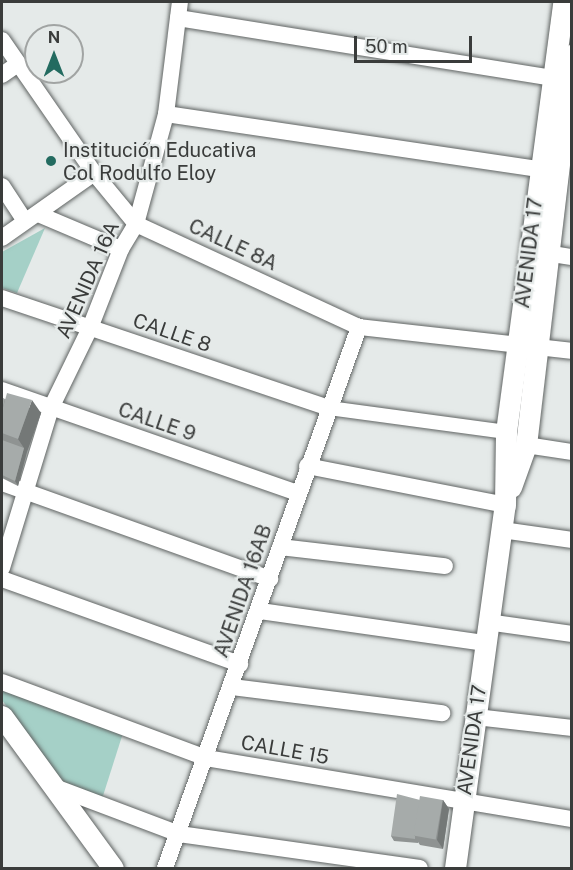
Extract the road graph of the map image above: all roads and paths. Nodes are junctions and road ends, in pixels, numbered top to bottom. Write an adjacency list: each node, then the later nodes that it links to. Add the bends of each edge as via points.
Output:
1 (563, 2): 8 (street, AVENIDA 17)
2 (179, 10): 8 (street); 9 (street, AVENIDA 16A)
3 (2, 40): 6 (street, CALLE 8A)
4 (572, 55): 5 (street, AVENIDA 17)
5 (571, 60): 10 (street, AVENIDA 17)
6 (18, 64): 7 (street); 12 (street, CALLE 8A)
7 (2, 75)
8 (552, 78): 11 (street, AVENIDA 17)
9 (165, 114): 11 (street); 15 (street, AVENIDA 16A)
10 (566, 152): 18 (street, AVENIDA 17)
11 (539, 169): 23 (street, AVENIDA 17)
12 (94, 173): 14 (street); 15 (street, CALLE 8A)
13 (2, 186): 14 (street)
14 (32, 218): 16 (street); 17 (street)
15 (136, 224): 17 (street, AVENIDA 16A); 21 (street, CALLE 8A)
16 (2, 238)
17 (121, 249): 22 (street, AVENIDA 16A)
18 (546, 253): 19 (street); 23 (street, AVENIDA 17)
19 (572, 257)
20 (2, 298): 22 (street, CALLE 8)
21 (359, 327): 23 (street, CALLE 8A); 27 (street, AVENIDA 16AB)
22 (90, 328): 26 (street, AVENIDA 16A); 27 (street, CALLE 8)
23 (526, 345): 24 (street); 28 (street, AVENIDA 17); 29 (street, AVENIDA 17)
24 (572, 351)
25 (2, 390): 26 (street, CALLE 9)
26 (51, 408): 33 (street, AVENIDA 16A); 34 (street, CALLE 9)
27 (329, 408): 28 (street); 31 (street, AVENIDA 16AB)
28 (506, 432): 35 (street, AVENIDA 17)
29 (526, 445): 30 (street); 35 (street, AVENIDA 17)
30 (572, 452)
31 (307, 466): 34 (street, AVENIDA 16AB); 35 (street)
32 (2, 483): 33 (street)
33 (25, 492): 40 (street, AVENIDA 16A); 42 (street)
34 (298, 493): 38 (street, AVENIDA 16AB)
35 (505, 505): 36 (street, AVENIDA 17)
36 (502, 530): 37 (street); 44 (street, AVENIDA 17)
37 (572, 540)
38 (280, 547): 39 (street); 42 (street, AVENIDA 16AB)
39 (445, 566)
40 (2, 568)
41 (2, 579): 46 (street)
42 (270, 579): 43 (street, AVENIDA 16AB)
43 (260, 611): 44 (street); 46 (street, AVENIDA 16AB)
44 (485, 633): 45 (street); 51 (street, AVENIDA 17)
45 (572, 634)
46 (240, 664): 48 (street, AVENIDA 16AB)
47 (2, 682): 53 (street, CALLE 15)
48 (232, 687): 49 (street); 53 (street, AVENIDA 16AB)
49 (442, 713)
50 (2, 716): 54 (street)
51 (476, 717): 52 (street); 55 (street, AVENIDA 17)
52 (572, 728)
53 (206, 758): 55 (street, CALLE 15); 57 (street, AVENIDA 16AB)
54 (52, 786): 57 (street); 58 (street)
55 (464, 802): 56 (street, CALLE 15); 61 (street, AVENIDA 17)
56 (572, 819)
57 (179, 834): 59 (street, AVENIDA 16AB); 60 (street)
58 (113, 868)
59 (165, 868)
60 (420, 868)
61 (455, 868)

